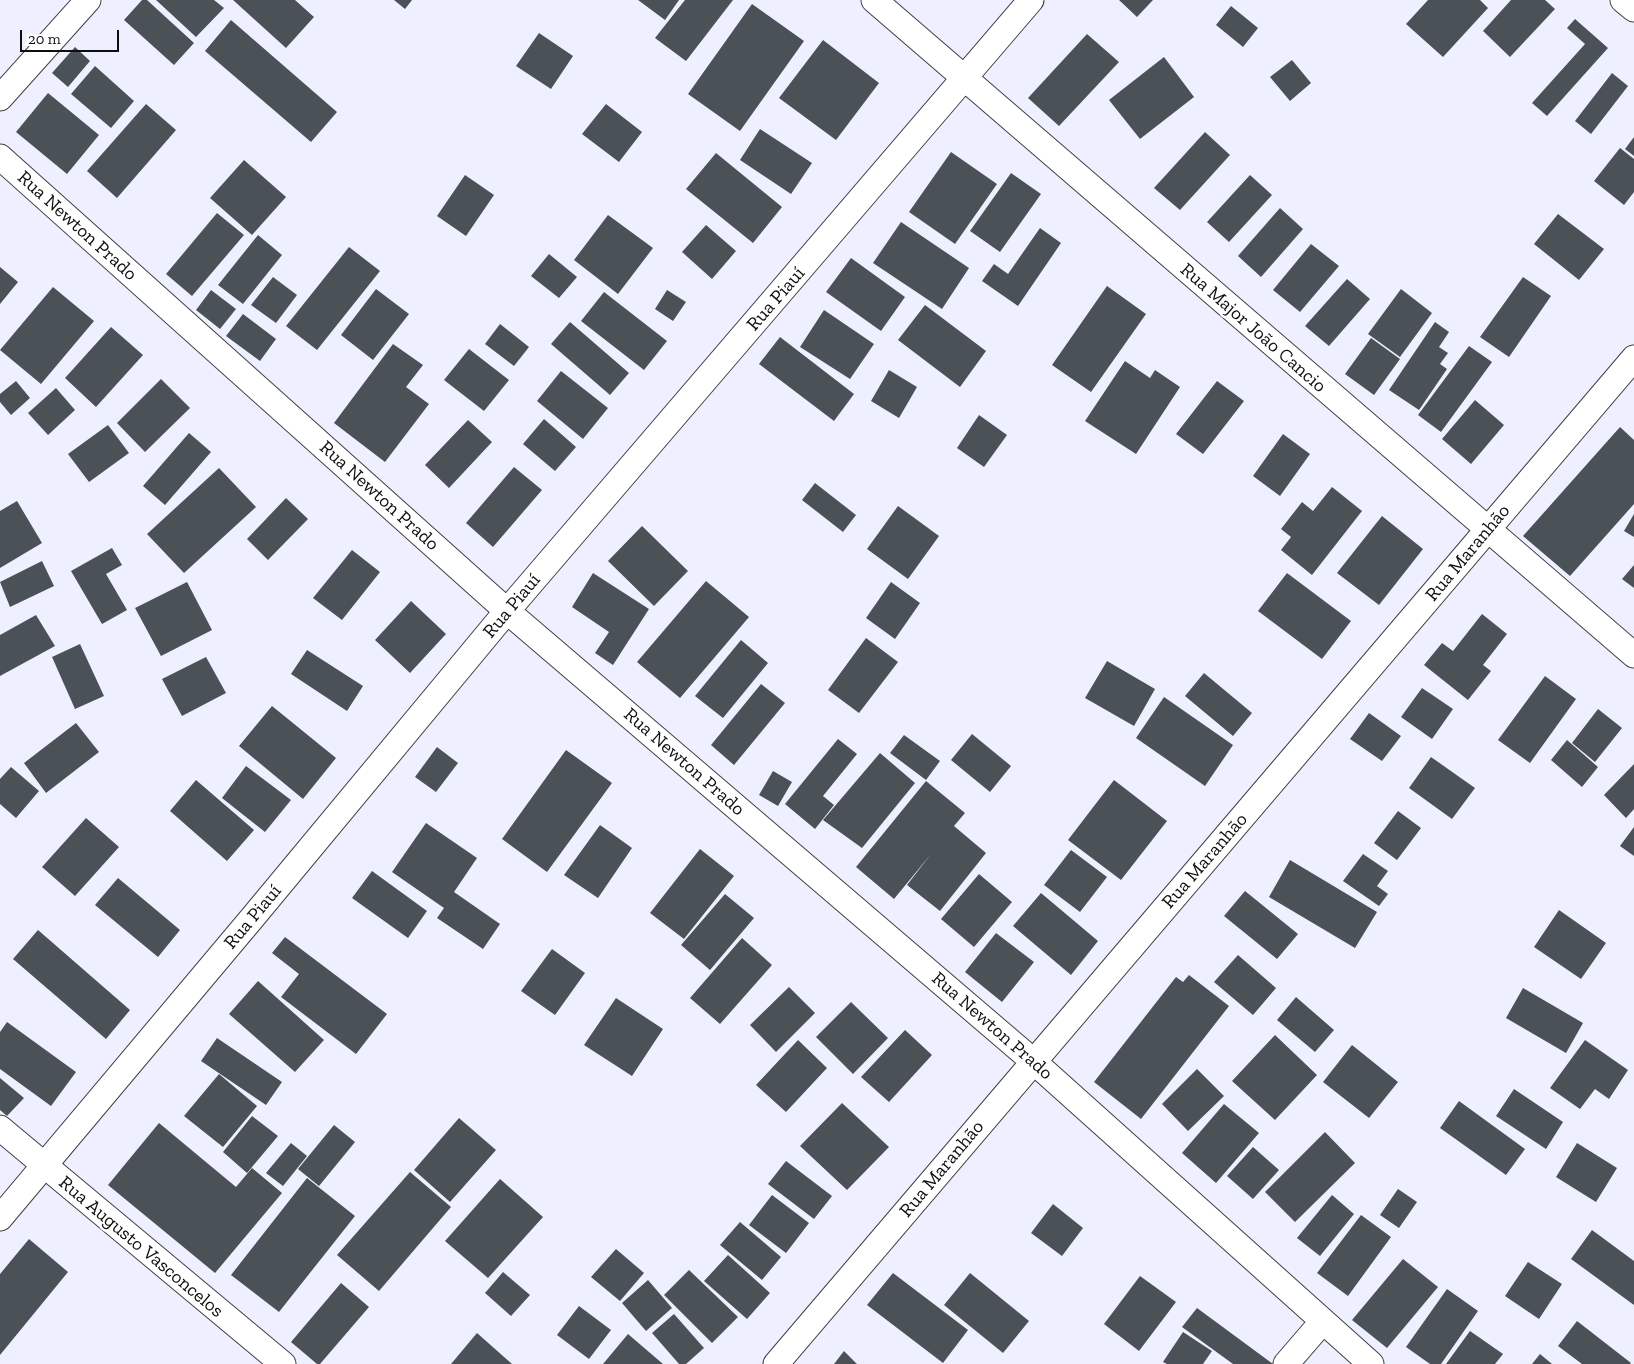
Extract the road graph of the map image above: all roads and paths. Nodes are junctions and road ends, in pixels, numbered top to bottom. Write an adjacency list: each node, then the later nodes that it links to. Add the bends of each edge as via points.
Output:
1 (88, 0): 7 (street)
2 (874, 0): 6 (street, Rua Major João Cancio)
3 (1031, 0): 6 (street, Rua Piauí)
4 (1623, 0): 5 (street)
5 (1634, 9)
6 (965, 78): 10 (street, Rua Major João Cancio); 11 (street, Rua Piauí)
7 (0, 98)
8 (0, 157): 11 (street, Rua Newton Prado)
9 (1634, 358): 10 (street, Rua Maranhão)
10 (1488, 531): 12 (street, Rua Major João Cancio); 13 (street, Rua Maranhão)
11 (507, 611): 13 (street, Rua Newton Prado); 15 (street, Rua Piauí)
12 (1634, 655)
13 (1033, 1061): 17 (street, Rua Newton Prado); 19 (street, Rua Maranhão)
14 (0, 1128): 15 (street, Rua Augusto Vasconcelos)
15 (43, 1166): 16 (street, Rua Piauí); 18 (street, Rua Augusto Vasconcelos)
16 (0, 1218)
17 (1323, 1321): 20 (street); 21 (street, Rua Newton Prado)
18 (283, 1364)
19 (776, 1364)
20 (1286, 1364)
21 (1371, 1364)

